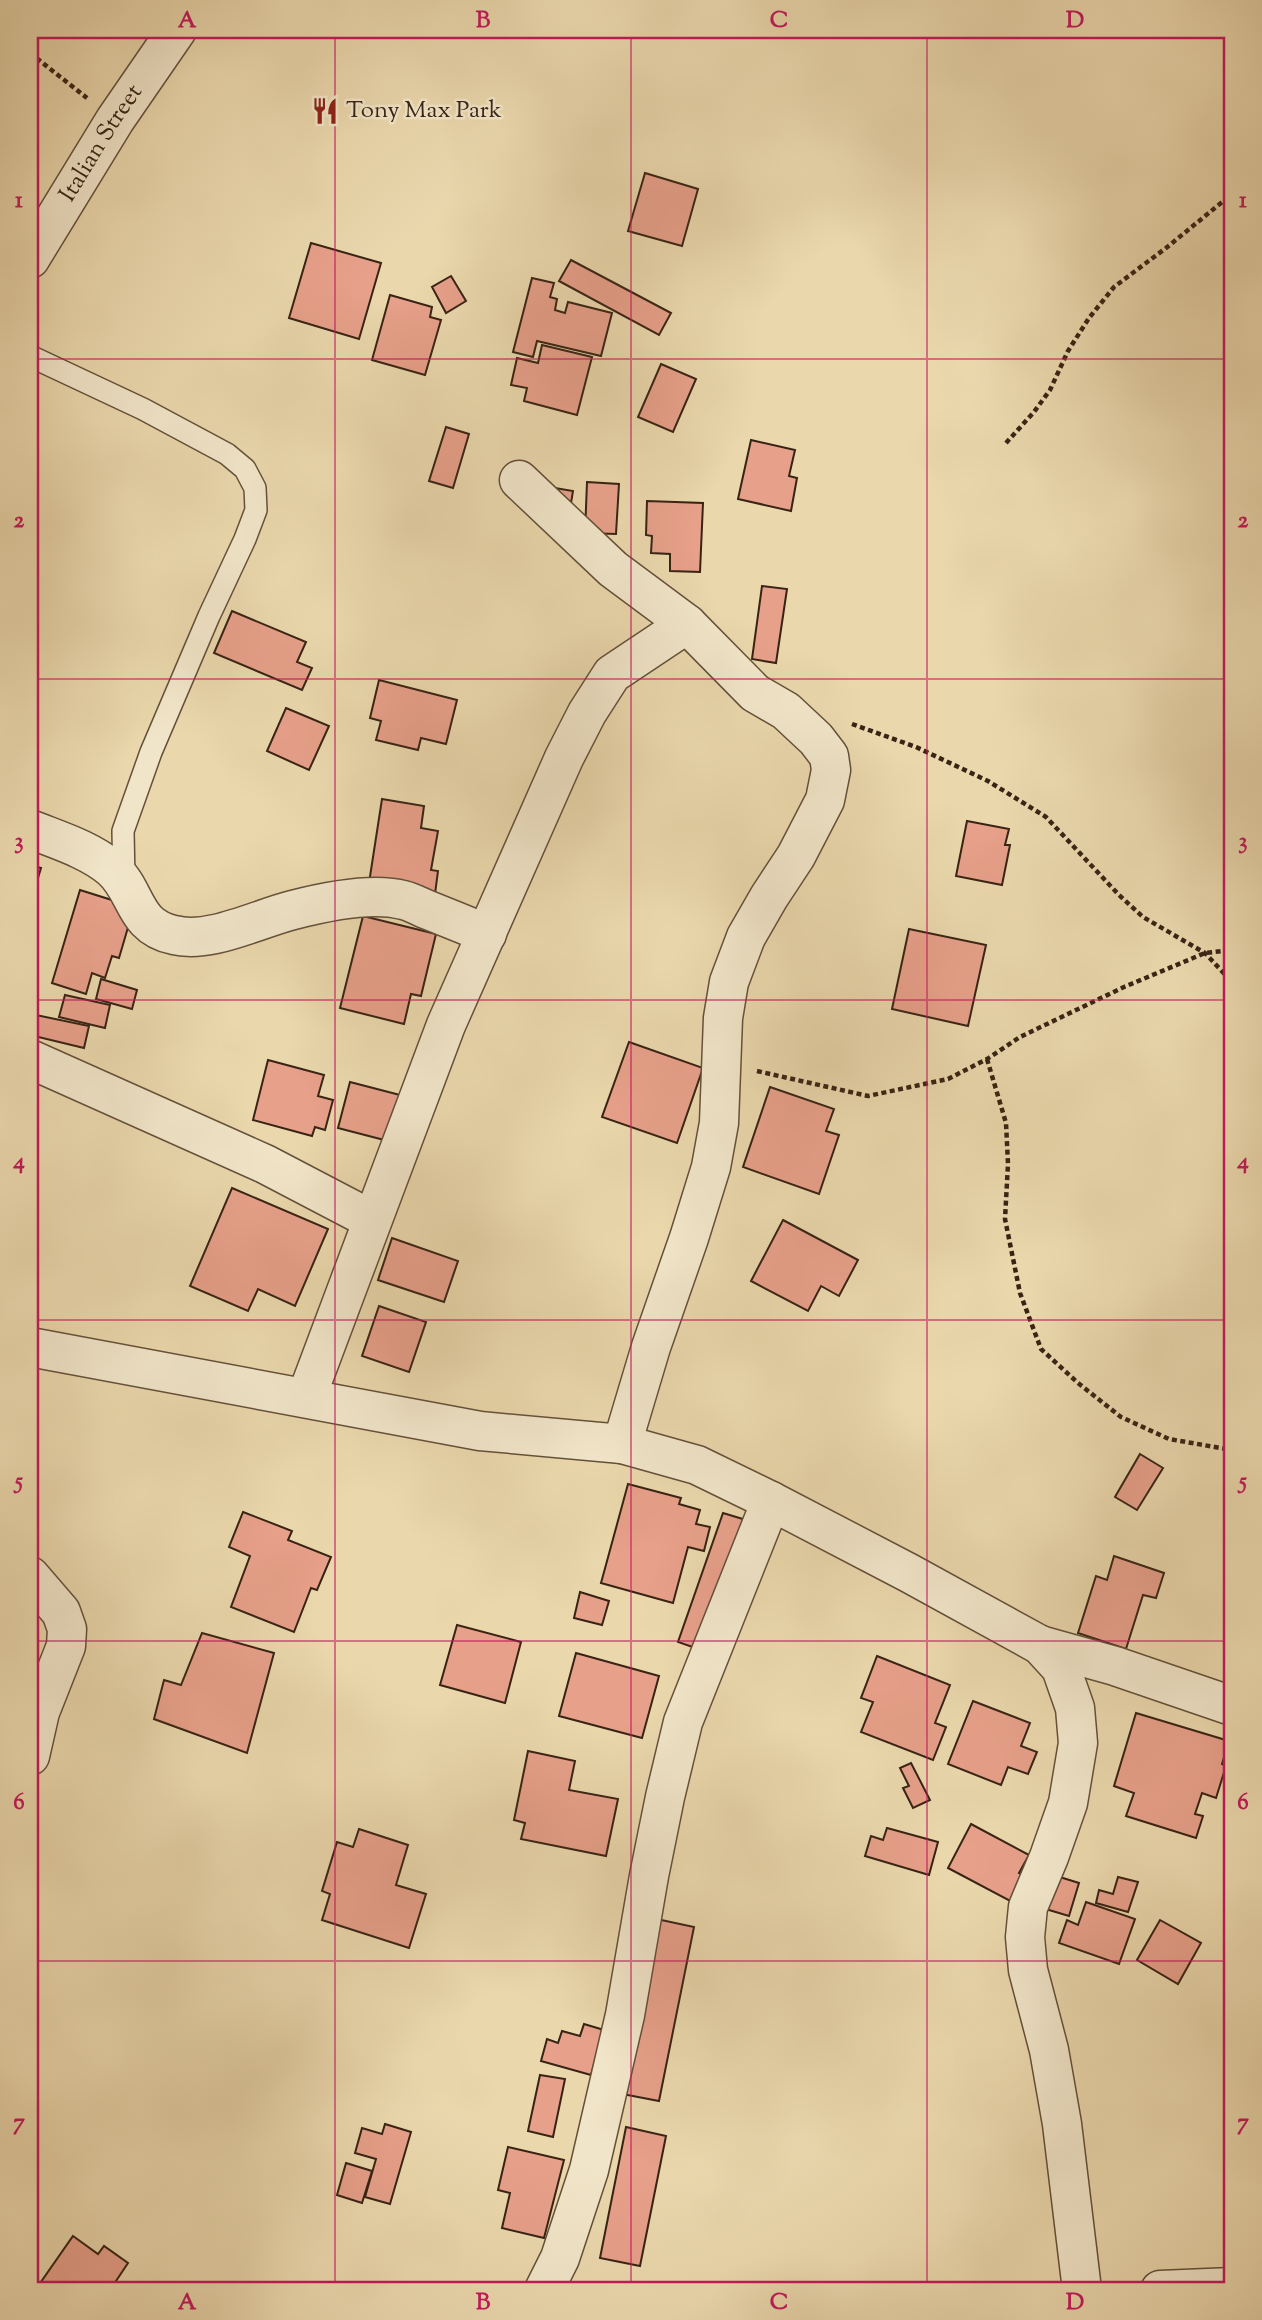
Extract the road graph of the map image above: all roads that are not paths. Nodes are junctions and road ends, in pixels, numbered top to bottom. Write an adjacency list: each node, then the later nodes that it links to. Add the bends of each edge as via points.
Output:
1 (177, 30): 2 (street, Italian Street, via 115,120)
2 (30, 259)
3 (30, 356): 7 (lane, via 226,454 244,469 255,488 256,510 245,539 151,752 123,831)
4 (519, 480): 5 (street, via 613,569)
5 (687, 624): 8 (street, via 612,674 564,758); 13 (street, via 755,692 786,711 816,739 829,756 831,770 825,800 746,937 729,982 719,1123 711,1167)
6 (30, 829): 7 (street, via 82,850)
7 (124, 880): 8 (street, via 136,908 153,928 174,936 200,937 292,910 378,897 403,900)
8 (487, 934): 10 (street, via 446,1025)
9 (30, 1059): 10 (street, via 265,1164)
10 (372, 1220): 12 (street)
11 (30, 1347): 12 (street)
12 (306, 1398): 13 (street, via 480,1431)
13 (622, 1444): 14 (street, via 697,1465)
14 (771, 1501): 16 (street); 20 (street, via 683,1722 589,2170 560,2258)
15 (30, 1576): 18 (street, via 61,1612 67,1629 66,1646 40,1712)
16 (1040, 1645): 17 (street); 21 (street, via 1061,1668 1075,1708 1078,1743 1068,1803 1028,1907 1025,1937 1062,2124)
17 (1232, 1706)
18 (30, 1756)
19 (1232, 2287): 22 (street)
20 (544, 2290)
21 (1082, 2290)
22 (1160, 2290)

